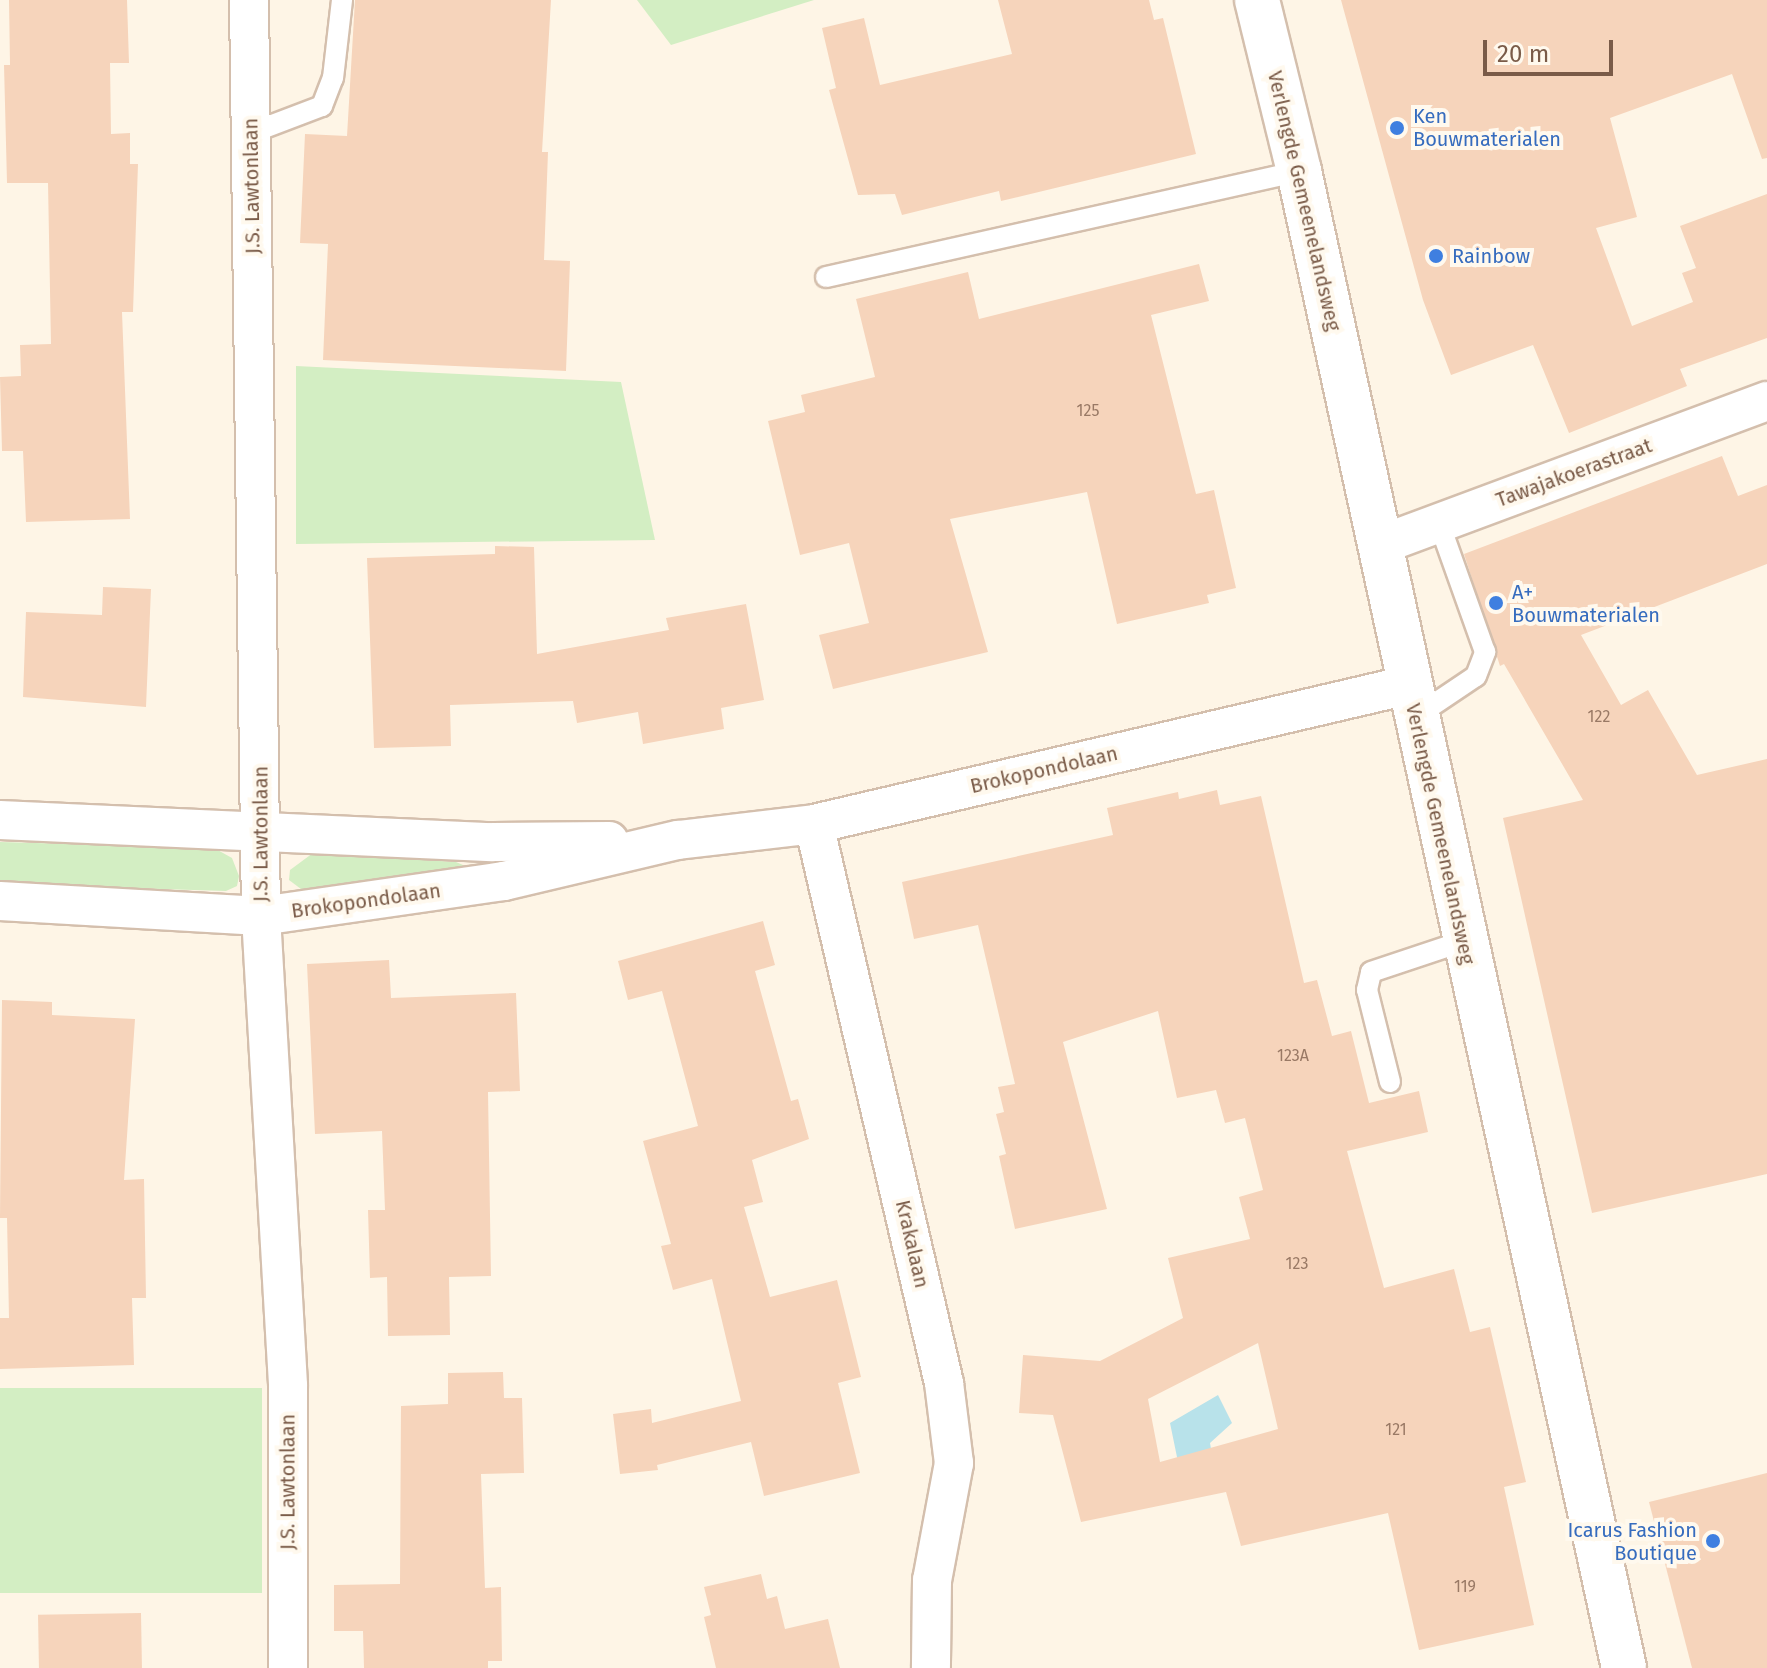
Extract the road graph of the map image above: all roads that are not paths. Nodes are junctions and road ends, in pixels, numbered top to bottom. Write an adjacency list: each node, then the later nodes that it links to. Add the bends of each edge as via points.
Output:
1 (249, 0): 4 (street, J.S. Lawtonlaan)
2 (342, 0): 4 (lane, via 333,78 322,106)
3 (1257, 0): 5 (street, Verlengde Gemeenelandsweg)
4 (251, 133): 13 (street, J.S. Lawtonlaan)
5 (1299, 171): 6 (lane); 9 (street, Verlengde Gemeenelandsweg)
6 (826, 277)
7 (1767, 401): 8 (street, Tawajakoerastraat)
8 (1439, 523): 9 (street, Tawajakoerastraat); 10 (lane, via 1485,652 1476,676)
9 (1380, 545): 10 (street, Verlengde Gemeenelandsweg)
10 (1411, 701): 12 (street, Brokopondolaan); 17 (street, Verlengde Gemeenelandsweg)
11 (0, 820): 13 (street, Brokopondolaan)
12 (814, 824): 14 (street, Brokopondolaan); 20 (street, Krakalaan, via 944,1383 954,1463 932,1580)
13 (261, 832): 14 (street, Brokopondolaan, via 493,842); 16 (street, J.S. Lawtonlaan)
14 (678, 840): 16 (street, Brokopondolaan, via 504,881)
15 (0, 901): 16 (street, Brokopondolaan)
16 (261, 916): 19 (street, J.S. Lawtonlaan, via 288,1386)
17 (1464, 941): 18 (lane, via 1371,972 1367,990); 21 (street, Verlengde Gemeenelandsweg)
18 (1390, 1082)
19 (288, 1668)
20 (931, 1668)
21 (1624, 1668)

